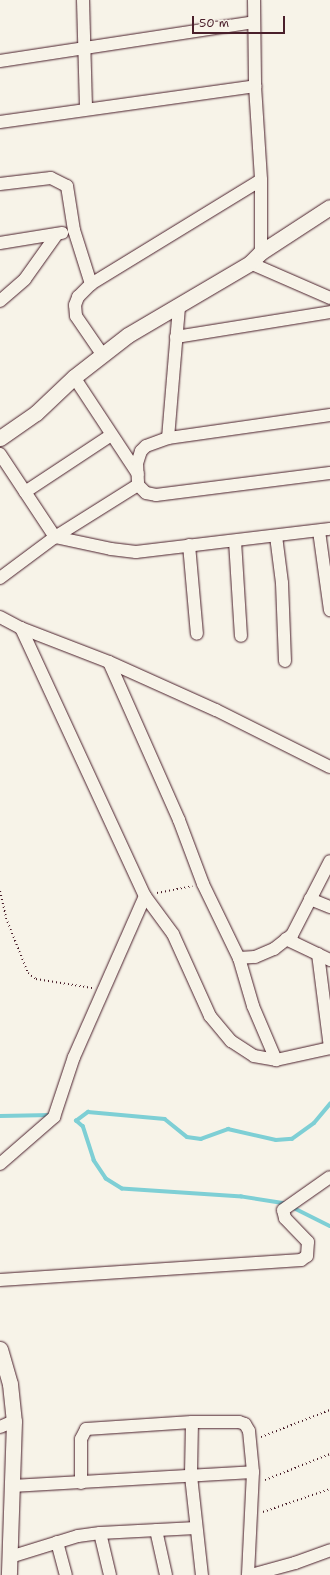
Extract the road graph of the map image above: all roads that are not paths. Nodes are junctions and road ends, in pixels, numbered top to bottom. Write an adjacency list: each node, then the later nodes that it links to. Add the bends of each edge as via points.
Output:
1 (84, 0): 4 (street)
2 (254, 0): 3 (street)
3 (254, 22): 4 (street); 6 (street)
4 (84, 49): 5 (street); 7 (street)
5 (0, 61)
6 (255, 86): 7 (street); 9 (street)
7 (86, 108): 8 (street)
8 (0, 122)
9 (262, 180): 15 (street); 17 (street)
10 (0, 184): 12 (street, via 51,178 60,181 70,194)
11 (330, 207): 15 (street)
12 (74, 230): 13 (street); 17 (street)
13 (58, 234): 14 (street); 19 (street, via 25,279)
14 (0, 243)
15 (261, 252): 16 (street)
16 (250, 263): 18 (street); 20 (street)
17 (91, 284): 23 (street, via 78,297 75,305 76,316)
18 (330, 298)
19 (0, 301)
20 (179, 306): 22 (street); 23 (street)
21 (330, 312): 22 (street)
22 (176, 337): 28 (street)
23 (102, 354): 24 (street)
24 (74, 377): 26 (street); 27 (street, via 36,413)
25 (330, 415): 28 (street)
26 (111, 435): 31 (street); 32 (street)
27 (0, 438)
28 (168, 438): 31 (street, via 155,441 141,452 137,463)
29 (0, 454): 32 (street)
30 (330, 473): 31 (street, via 156,495 146,493)
31 (138, 480): 35 (street)
32 (25, 492): 35 (street)
33 (325, 530): 34 (street); 39 (street)
34 (276, 536): 36 (street); 44 (street, via 282,582)
35 (54, 538): 37 (street, via 136,552); 38 (street)
36 (235, 540): 37 (street); 43 (street)
37 (189, 546): 42 (street)
38 (0, 578)
39 (330, 610)
40 (0, 617): 41 (street)
41 (21, 628): 45 (street); 48 (street)
42 (197, 634)
43 (241, 636)
44 (285, 661)
45 (109, 662): 46 (street, via 216,710); 53 (street, via 179,820 203,884)
46 (330, 767)
47 (330, 861): 49 (street)
48 (145, 896): 56 (street, via 172,934 210,1016 219,1028 232,1041 254,1056); 57 (street, via 104,990 54,1118)
49 (310, 898): 50 (street); 51 (street, via 292,934)
50 (330, 907)
51 (286, 939): 52 (street); 53 (street, via 274,949 255,957)
52 (318, 954): 54 (street); 55 (street)
53 (240, 958): 56 (street, via 253,1006)
54 (330, 960)
55 (330, 1048): 56 (street)
56 (276, 1060)
57 (0, 1164)
58 (330, 1177): 59 (street, via 283,1210 285,1218 308,1242 307,1256 301,1260)
59 (0, 1280)
60 (0, 1349): 61 (street, via 10,1384)
61 (14, 1421): 63 (street); 67 (street)
62 (192, 1422): 64 (street, via 245,1424 251,1441); 65 (street); 66 (street, via 86,1428 81,1439)
63 (0, 1426)
64 (253, 1472): 65 (street); 79 (street)
65 (190, 1476): 66 (street); 68 (street)
66 (81, 1483): 67 (street)
67 (12, 1486): 73 (street)
68 (196, 1528): 69 (street); 78 (street)
69 (156, 1530): 70 (street); 77 (street)
70 (100, 1533): 71 (street); 76 (street)
71 (57, 1542): 73 (street); 75 (street)
72 (330, 1550): 80 (street)
73 (10, 1557): 74 (street)
74 (9, 1575)
75 (66, 1575)
76 (110, 1575)
77 (166, 1575)
78 (202, 1575)
79 (248, 1575)
80 (251, 1575)

